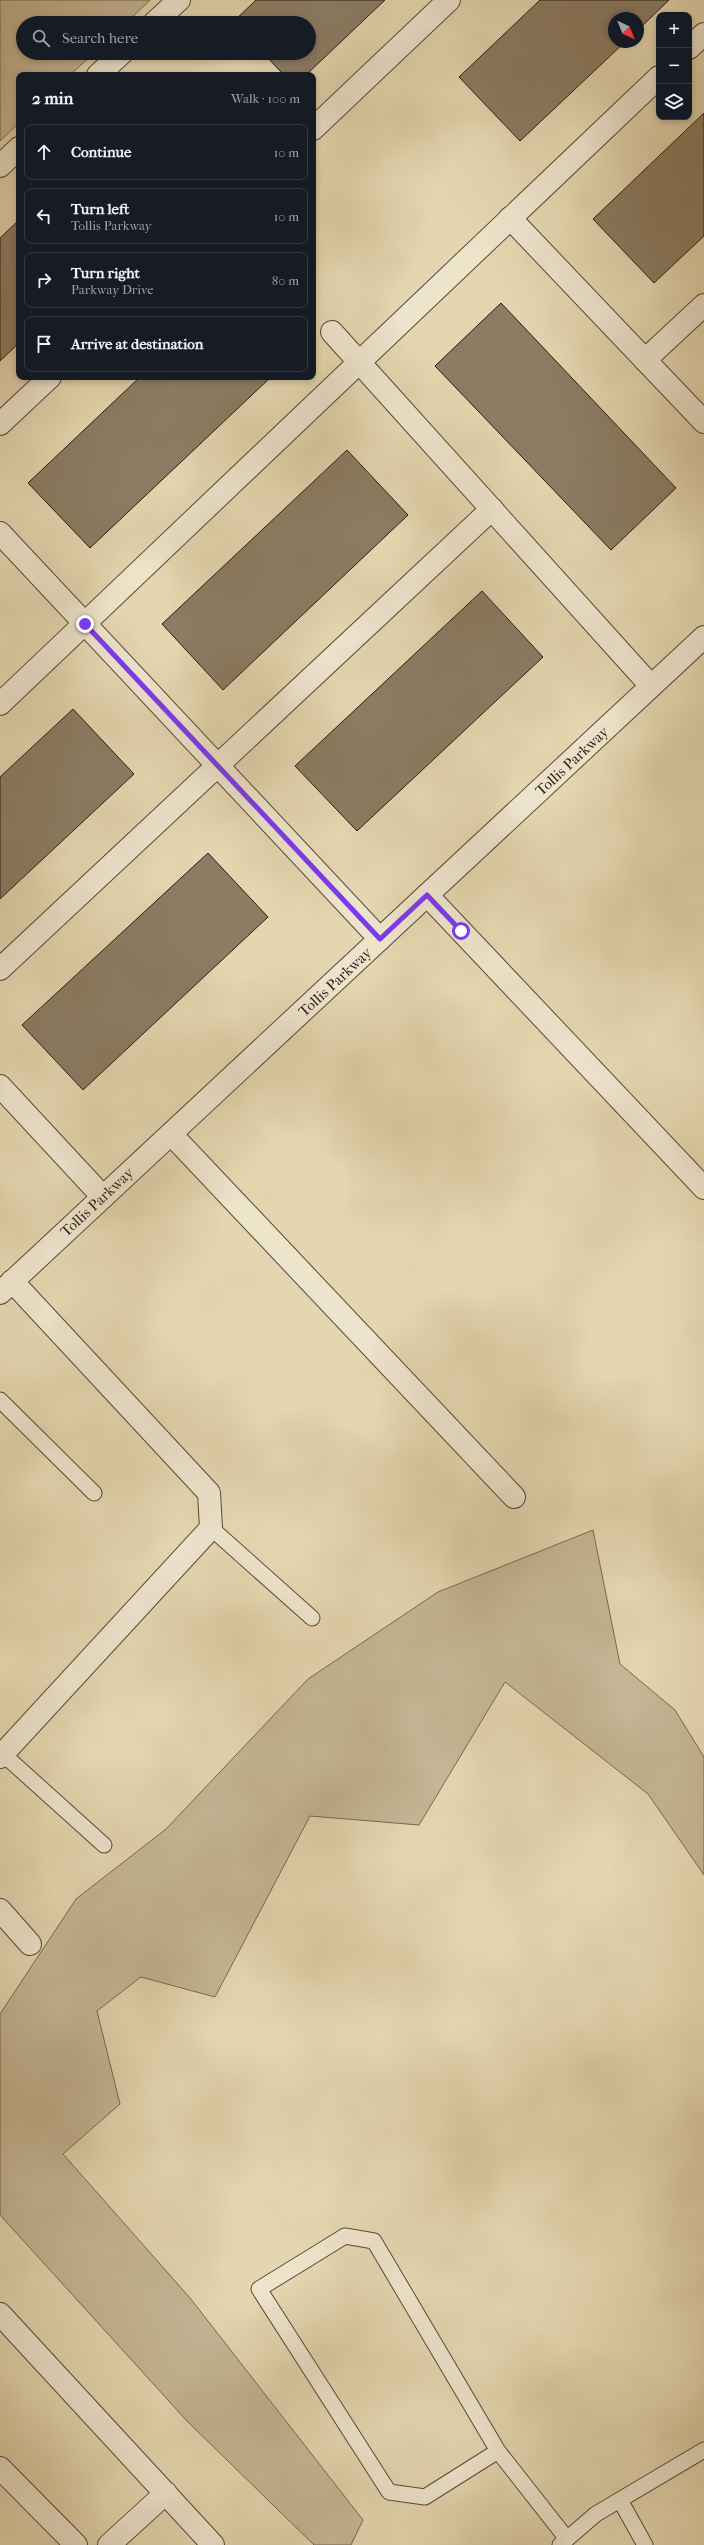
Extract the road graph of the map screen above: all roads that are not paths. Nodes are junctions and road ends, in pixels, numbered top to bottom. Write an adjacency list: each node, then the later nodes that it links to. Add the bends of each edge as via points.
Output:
1 (179, 0): 3 (street)
2 (449, 0): 9 (street)
3 (162, 16)
4 (704, 34): 5 (street)
5 (692, 45)
6 (114, 60): 7 (street)
7 (101, 72)
8 (656, 79): 12 (street)
9 (316, 126)
10 (16, 151): 11 (street)
11 (0, 166)
12 (510, 218): 15 (street); 16 (street)
13 (704, 305): 15 (street)
14 (332, 332): 16 (street)
15 (645, 360): 18 (street)
16 (359, 361): 20 (street); 22 (street)
17 (47, 380): 19 (street)
18 (704, 422)
19 (0, 424)
20 (492, 509): 24 (street); 26 (street)
21 (0, 534): 22 (street)
22 (85, 624): 25 (street); 26 (street)
23 (700, 648): 24 (street, Tollis Parkway)
24 (651, 686): 27 (street, Tollis Parkway)
25 (0, 704)
26 (217, 765): 28 (street); 29 (street)
27 (427, 895): 28 (street, Tollis Parkway); 32 (street)
28 (380, 939): 31 (street, Tollis Parkway)
29 (0, 970)
30 (0, 1086): 33 (street)
31 (171, 1134): 33 (street, Tollis Parkway); 37 (street)
32 (704, 1188)
33 (103, 1197): 34 (street, Tollis Parkway)
34 (6, 1287): 38 (street, via 209,1493)
35 (0, 1400): 36 (lane)
36 (94, 1493)
37 (514, 1497)
38 (211, 1528): 39 (lane); 40 (street)
39 (312, 1618)
40 (2, 1756): 41 (lane)
41 (104, 1845)
42 (0, 1910): 43 (street)
43 (30, 1944)
44 (0, 2314): 48 (street)
45 (704, 2450): 49 (lane)
46 (498, 2451): 46 (lane, via 374,2241 345,2236 259,2288 389,2492 425,2498); 50 (lane)
47 (0, 2468): 51 (street)
48 (166, 2493): 52 (street); 53 (street)
49 (620, 2500): 50 (lane, via 596,2514); 54 (lane)
50 (563, 2542)
51 (76, 2545)
52 (109, 2545)
53 (213, 2545)
54 (645, 2545)

